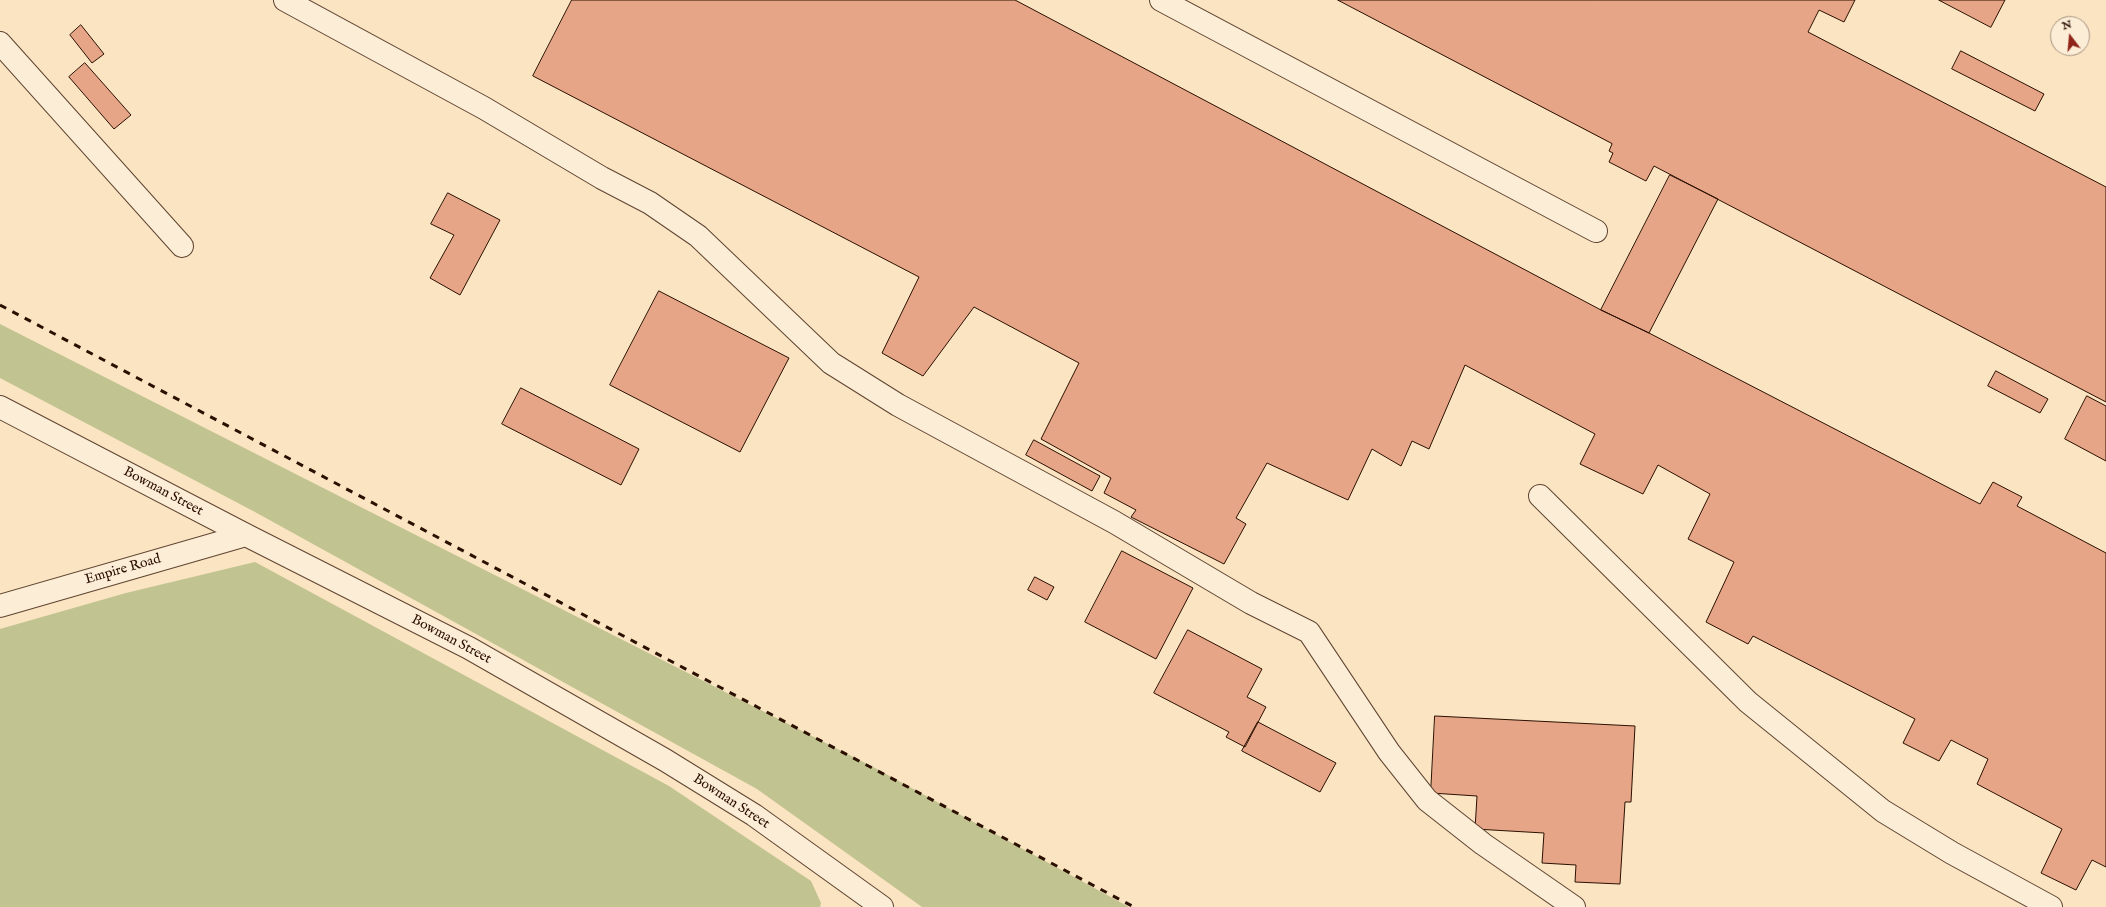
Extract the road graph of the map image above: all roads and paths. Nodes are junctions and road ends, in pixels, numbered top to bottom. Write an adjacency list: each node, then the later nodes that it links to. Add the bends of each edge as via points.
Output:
1 (285, 0): 11 (street, via 484,108 602,178 650,203 698,236 831,363 898,405 1114,522 1251,603 1310,632 1389,752 1427,800 1483,844)
2 (1161, 0): 4 (street)
3 (0, 43): 5 (street)
4 (1596, 231)
5 (182, 246)
6 (0, 407): 8 (street, Bowman Street)
7 (1540, 496): 12 (street, via 1748,702 1883,811 1952,853)
8 (246, 535): 9 (street, Empire Road); 10 (street, Bowman Street, via 470,648 665,760 754,815)
9 (0, 606)
10 (882, 907)
11 (1574, 907)
12 (2051, 907)

